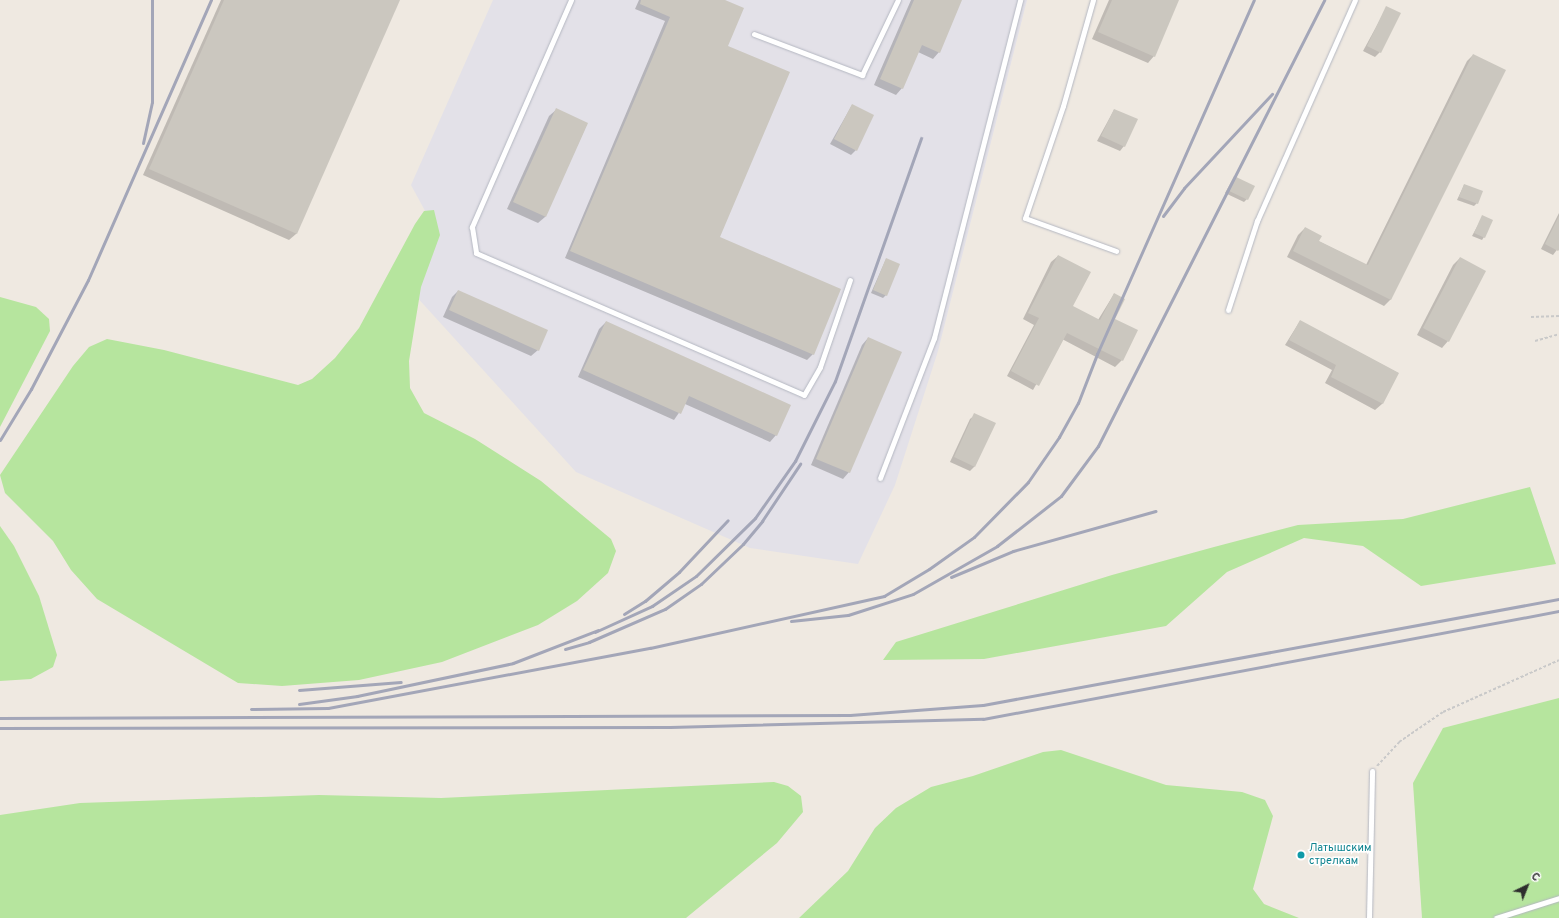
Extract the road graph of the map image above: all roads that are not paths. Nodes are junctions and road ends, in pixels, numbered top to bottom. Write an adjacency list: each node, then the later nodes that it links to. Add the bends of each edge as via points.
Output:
1 (571, 0): 8 (lane, via 472,227 476,253 804,395 820,367)
2 (898, 0): 6 (lane, via 862,75)
3 (1020, 0): 10 (lane, via 934,338)
4 (1093, 0): 7 (lane, via 1063,106 1025,218)
5 (1355, 0): 9 (lane, via 1257,221)
6 (754, 34)
7 (1116, 251)
8 (850, 280)
9 (1228, 310)
10 (880, 478)
11 (1372, 771): 13 (lane)
12 (1559, 898): 14 (lane)
13 (1369, 918)
14 (1496, 918)

